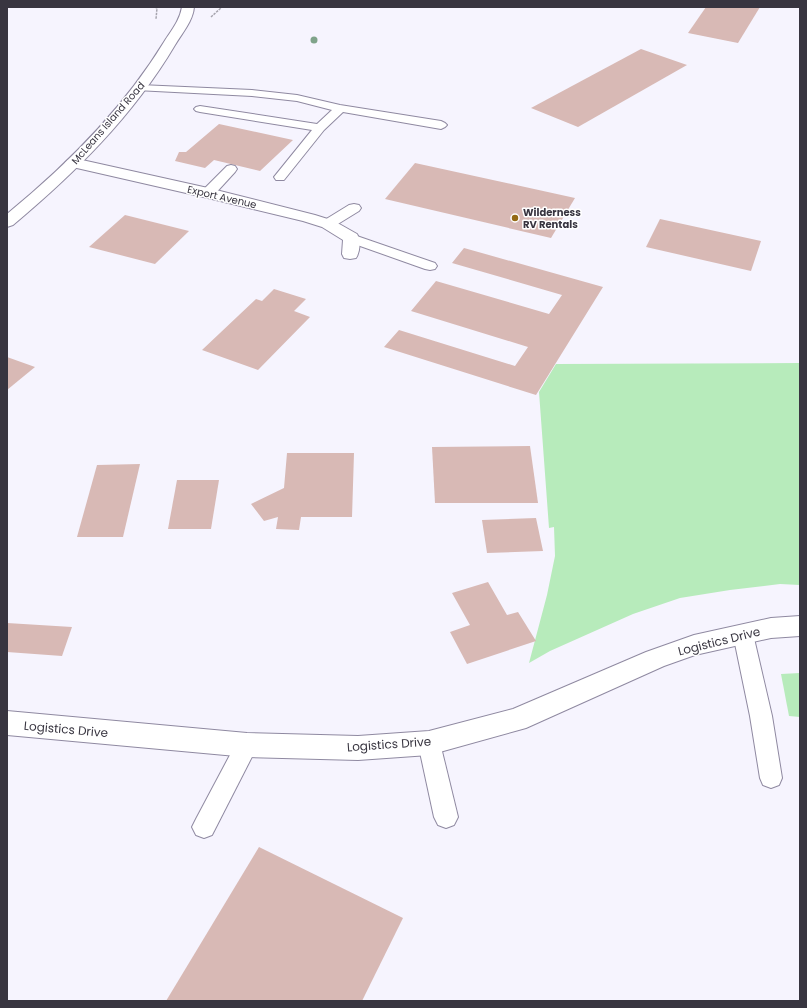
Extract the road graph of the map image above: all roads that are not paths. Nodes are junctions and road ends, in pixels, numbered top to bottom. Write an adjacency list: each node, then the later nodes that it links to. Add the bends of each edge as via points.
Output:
1 (188, 7): 2 (street, McLeans Island Road, via 163,56)
2 (140, 88): 3 (lane, via 252,93 297,98); 7 (street, McLeans Island Road)
3 (340, 108): 5 (lane); 6 (lane)
4 (200, 109): 6 (lane)
5 (441, 125)
6 (320, 128): 9 (lane)
7 (73, 163): 10 (street, Export Avenue); 12 (street, McLeans Island Road)
8 (231, 169): 10 (lane)
9 (280, 177)
10 (208, 193): 13 (street, Export Avenue)
11 (354, 208): 13 (lane)
12 (7, 222)
13 (328, 224): 14 (street, Export Avenue)
14 (351, 238): 15 (street); 16 (lane)
15 (350, 254)
16 (430, 266)
17 (800, 626): 18 (street, Logistics Drive, via 771,628)
18 (743, 634): 20 (street, Logistics Drive, via 694,645 655,659 517,720); 22 (lane, via 761,716)
19 (7, 723): 21 (street, Logistics Drive)
20 (429, 743): 21 (street, Logistics Drive, via 358,748); 23 (lane)
21 (247, 746): 24 (lane)
22 (771, 778)
23 (446, 817)
24 (204, 827)

